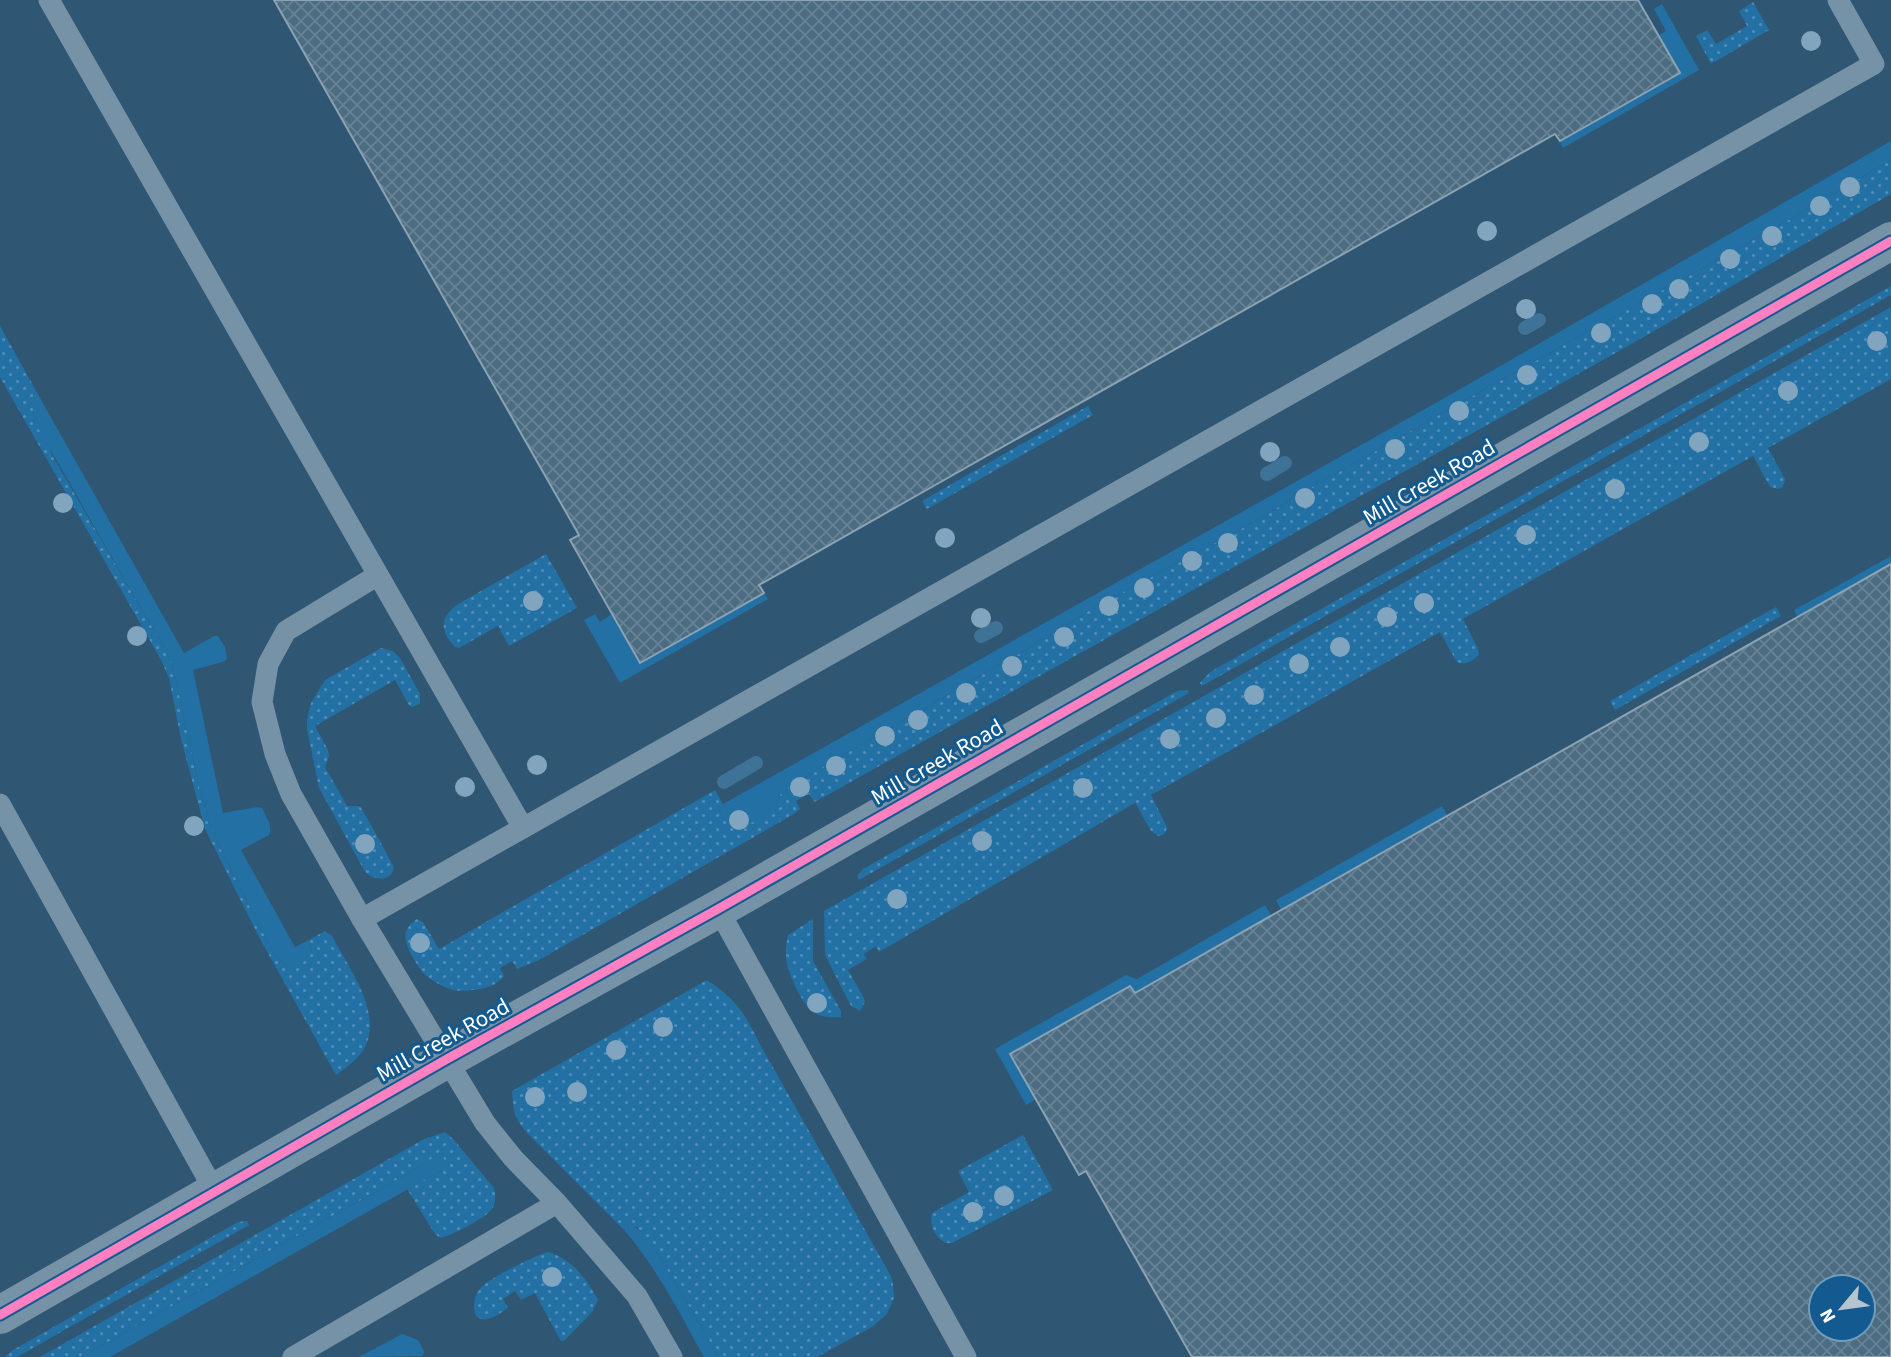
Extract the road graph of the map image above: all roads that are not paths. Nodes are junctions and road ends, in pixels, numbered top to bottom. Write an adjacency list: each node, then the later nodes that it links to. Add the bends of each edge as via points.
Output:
1 (49, 0): 4 (lane)
2 (1838, 0): 6 (lane, via 1874,64)
3 (1891, 241): 7 (street, Mill Creek Road)
4 (378, 575): 6 (lane); 8 (lane, via 286,631 268,664 262,702 291,794)
5 (0, 804): 10 (lane)
6 (523, 828): 8 (lane)
7 (718, 909): 9 (street, Mill Creek Road); 15 (lane)
8 (362, 919): 9 (lane)
9 (447, 1059): 10 (street, Mill Creek Road); 11 (lane, via 485,1124)
10 (215, 1192): 12 (street, Mill Creek Road)
11 (557, 1203): 13 (lane); 14 (lane, via 637,1296)
12 (0, 1315)
13 (293, 1357)
14 (672, 1357)
15 (966, 1357)

